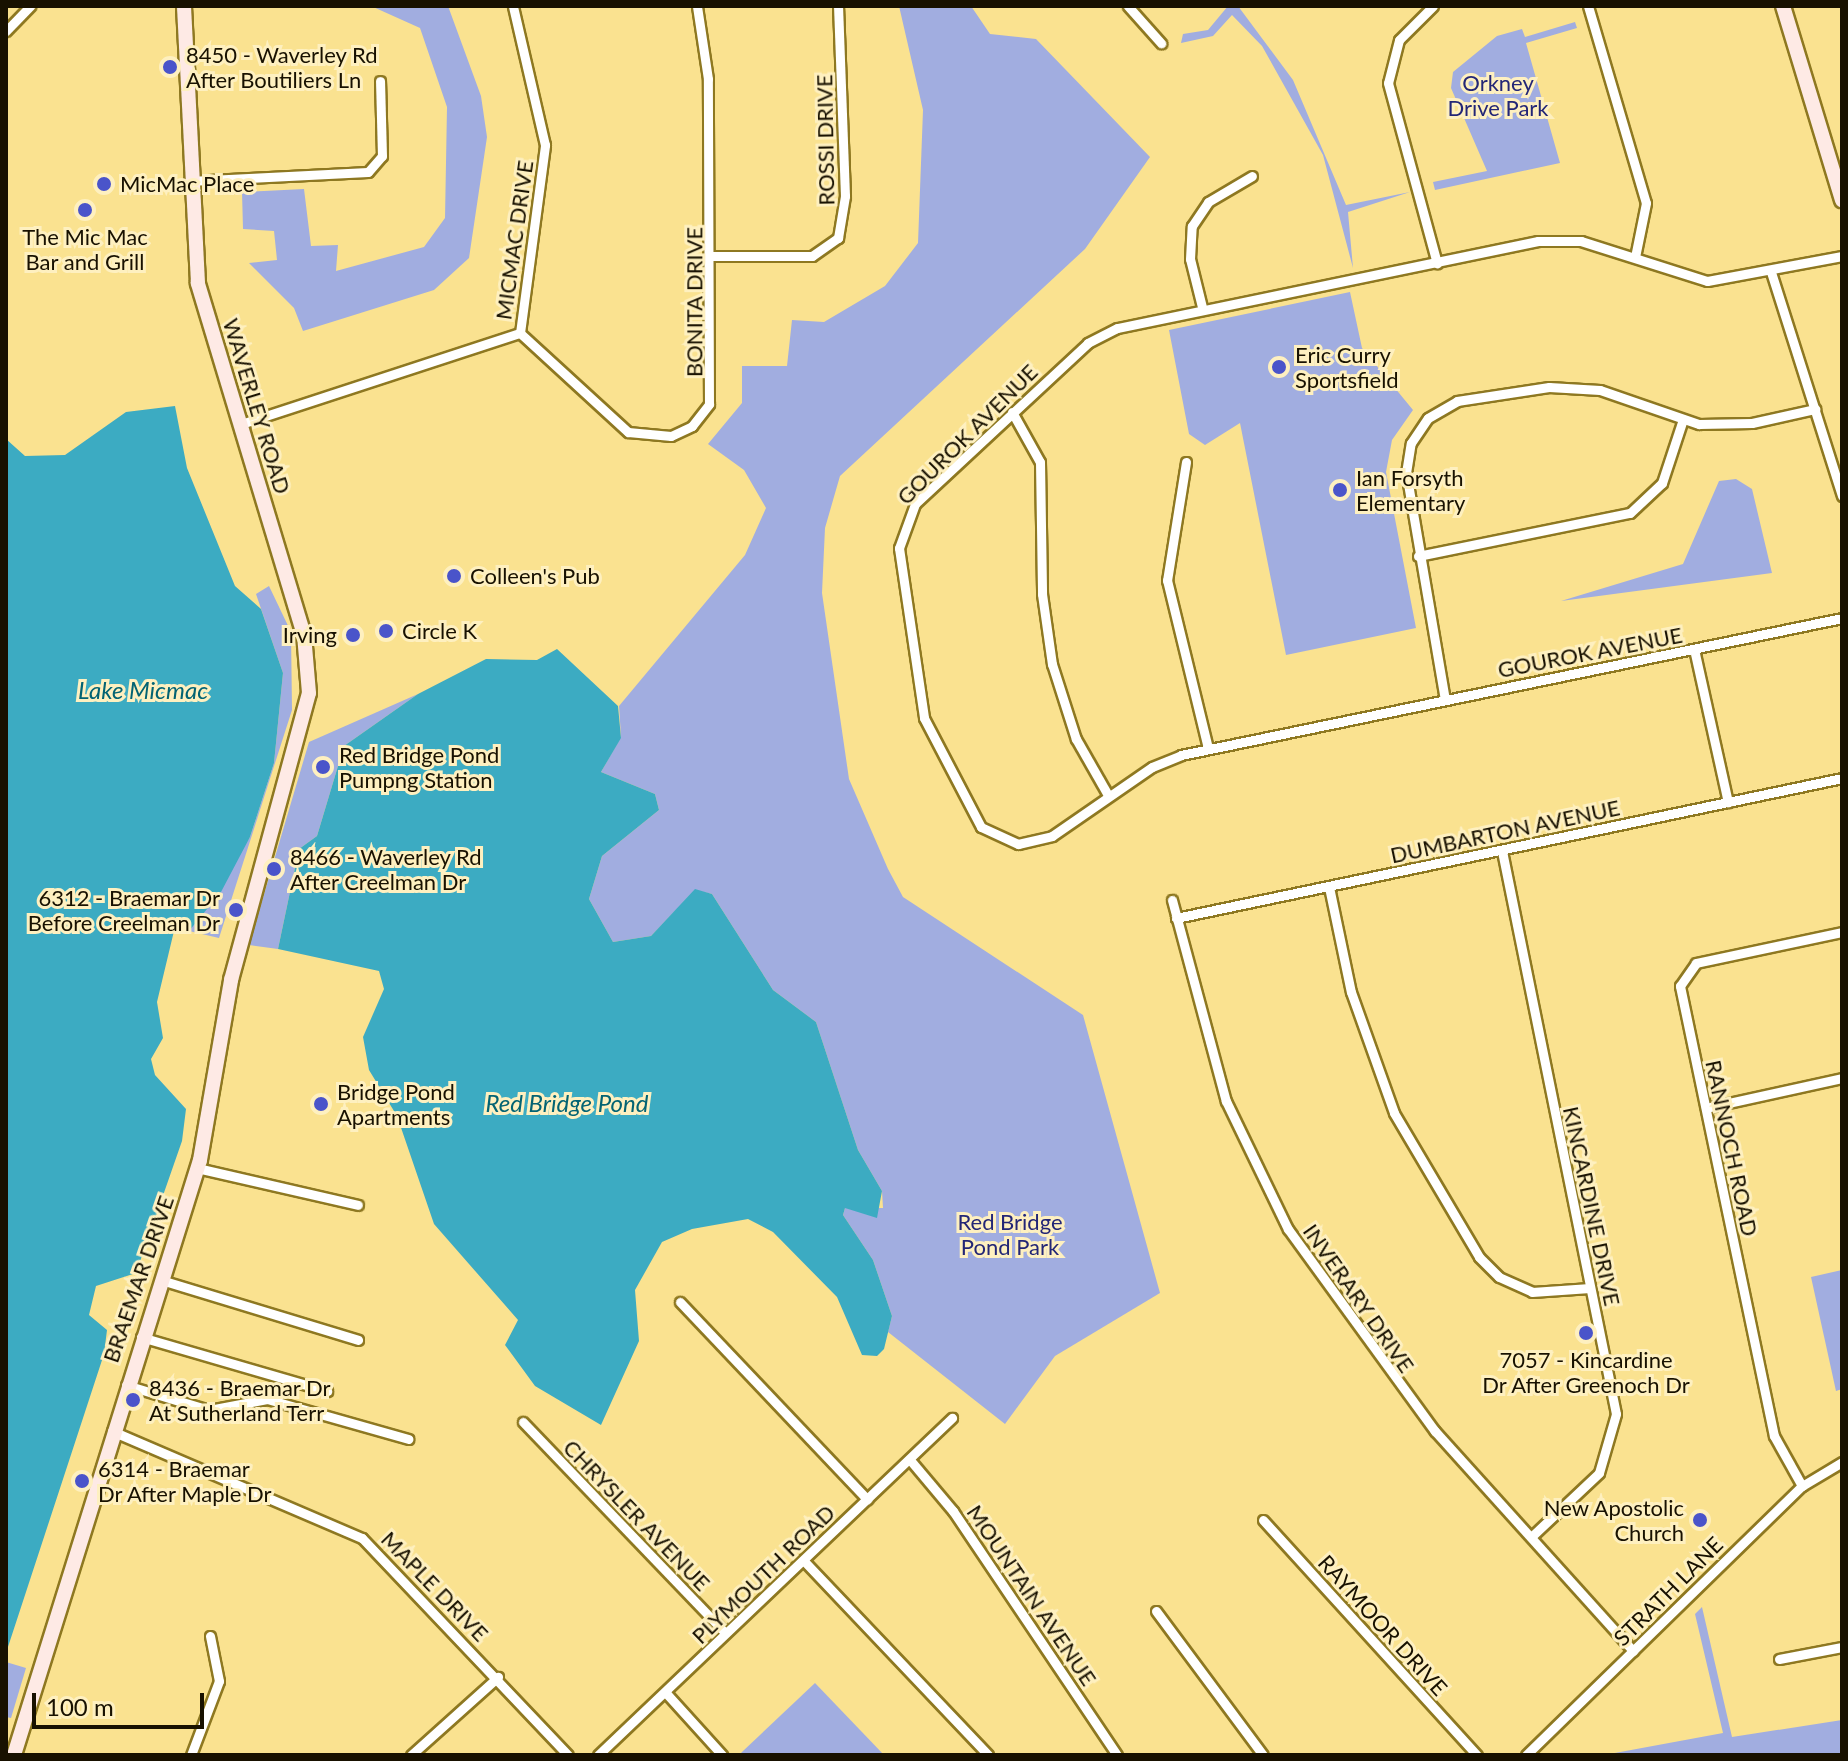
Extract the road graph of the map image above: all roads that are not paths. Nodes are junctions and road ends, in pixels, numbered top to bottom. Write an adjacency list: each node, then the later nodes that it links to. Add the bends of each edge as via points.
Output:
1 (30, 6): 10 (street)
2 (184, 6): 14 (main road, WAVERLEY ROAD)
3 (513, 6): 22 (street, MICMAC DRIVE, via 545,145)
4 (697, 6): 16 (street, BONITA DRIVE, via 708,79)
5 (838, 6): 16 (street, ROSSI DRIVE, via 845,196 838,238 812,256)
6 (1128, 6): 11 (street)
7 (1433, 6): 19 (street, via 1399,40 1388,83)
8 (1588, 6): 18 (street, via 1646,203)
9 (1783, 6): 15 (main road)
10 (6, 31)
11 (1161, 43)
12 (380, 81): 14 (street, via 382,156 368,172)
13 (1252, 176): 21 (street, via 1208,202 1192,226 1190,259)
14 (189, 181): 26 (main road, WAVERLEY ROAD, via 207,327)
15 (1842, 200)
16 (713, 256): 22 (street, BONITA DRIVE, via 713,393 700,418 683,432 656,439 628,432)
17 (1842, 256): 20 (street, GOUROK AVENUE)
18 (1635, 257): 19 (street, GOUROK AVENUE, via 1557,239); 20 (street, GOUROK AVENUE, via 1707,281)
19 (1437, 263): 21 (street, GOUROK AVENUE)
20 (1771, 272): 23 (street)
21 (1202, 307): 24 (street, GOUROK AVENUE, via 1104,334)
22 (520, 333): 26 (street, MICMAC DRIVE)
23 (1815, 409): 25 (street, via 1729,425); 28 (street)
24 (1012, 412): 35 (street, via 1040,462 1049,655 1076,739); 35 (street, GOUROK AVENUE, via 915,504 902,528 915,689 981,827 998,839 1041,841)
25 (1683, 419): 29 (street, via 1662,483 1630,513); 29 (street, via 1574,387 1457,401 1428,418 1411,443 1406,473)
26 (241, 424): 37 (main road, WAVERLEY ROAD, via 310,678)
27 (1186, 462): 33 (street, via 1167,580)
28 (1842, 496)
29 (1418, 556): 32 (street)
30 (1842, 618): 31 (street, GOUROK AVENUE)
31 (1694, 649): 32 (street, GOUROK AVENUE); 36 (street)
32 (1445, 700): 33 (street, GOUROK AVENUE)
33 (1208, 748): 35 (street, GOUROK AVENUE, via 1152,767)
34 (1842, 778): 36 (street, DUMBARTON AVENUE)
35 (1108, 795)
36 (1728, 802): 38 (street, DUMBARTON AVENUE)
37 (281, 812): 45 (main road, BRAEMAR DRIVE, via 231,980)
38 (1502, 851): 39 (street, DUMBARTON AVENUE); 48 (street, KINCARDINE DRIVE)
39 (1329, 887): 41 (street, DUMBARTON AVENUE); 48 (street, via 1351,992 1388,1098 1479,1257 1499,1277 1532,1292)
40 (1172, 900): 41 (street, INVERARY DRIVE)
41 (1176, 918): 63 (street, INVERARY DRIVE, via 1226,1101 1288,1229 1357,1333)
42 (1842, 932): 44 (street, RANNOCH ROAD, via 1684,972 1680,990)
43 (1842, 1078): 44 (street)
44 (1706, 1108): 60 (street, RANNOCH ROAD, via 1774,1436)
45 (197, 1168): 46 (street); 47 (main road, BRAEMAR DRIVE)
46 (358, 1205)
47 (161, 1280): 50 (main road, BRAEMAR DRIVE); 51 (street)
48 (1590, 1288): 63 (street, KINCARDINE DRIVE, via 1614,1389 1614,1432 1590,1487)
49 (680, 1302): 61 (street)
50 (141, 1337): 52 (main road, BRAEMAR DRIVE); 53 (street)
51 (358, 1340)
52 (126, 1385): 56 (main road, BRAEMAR DRIVE); 57 (street, via 209,1410 267,1399)
53 (327, 1391)
54 (952, 1418): 58 (street, PLYMOUTH ROAD)
55 (523, 1422): 66 (street, CHRYSLER AVENUE)
56 (112, 1431): 71 (street, MAPLE DRIVE, via 362,1538); 73 (main road, BRAEMAR DRIVE)
57 (408, 1439)
58 (911, 1461): 61 (street, PLYMOUTH ROAD); 80 (street, MOUNTAIN AVENUE, via 953,1511)
59 (1842, 1462): 60 (street, STRATH LANE)
60 (1802, 1486): 69 (street, STRATH LANE)
61 (867, 1499): 64 (street, PLYMOUTH ROAD)
62 (1263, 1520): 82 (street, RAYMOOR DRIVE)
63 (1531, 1537): 69 (street, INVERARY DRIVE)
64 (805, 1562): 66 (street, PLYMOUTH ROAD); 79 (street)
65 (1156, 1611): 81 (street)
66 (725, 1633): 72 (street, PLYMOUTH ROAD)
67 (210, 1636): 74 (street, via 219,1681)
68 (1842, 1647): 70 (street)
69 (1633, 1651): 83 (street, STRATH LANE)
70 (1779, 1659)
71 (498, 1677): 75 (street); 76 (street, MAPLE DRIVE)
72 (666, 1693): 77 (street, PLYMOUTH ROAD); 78 (street)
73 (14, 1755)
74 (191, 1755)
75 (411, 1755)
76 (568, 1755)
77 (598, 1755)
78 (722, 1755)
79 (988, 1755)
80 (1117, 1755)
81 (1263, 1755)
82 (1477, 1755)
83 (1526, 1755)

